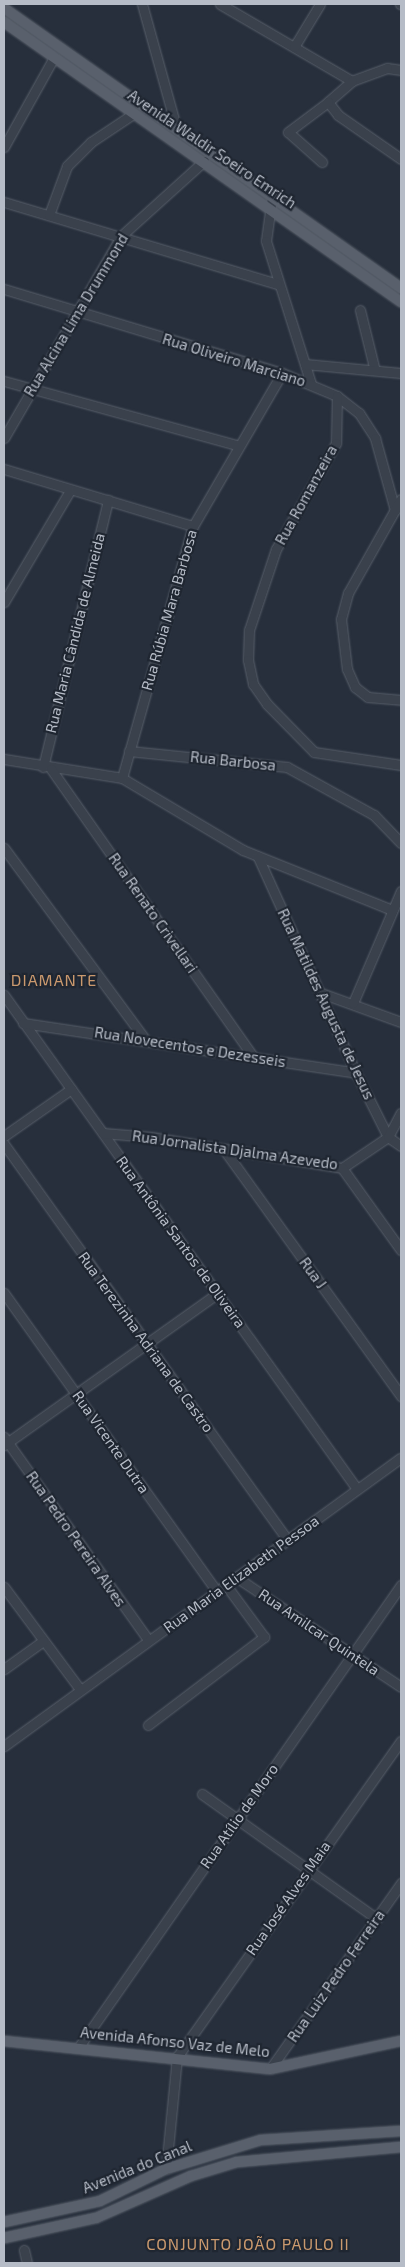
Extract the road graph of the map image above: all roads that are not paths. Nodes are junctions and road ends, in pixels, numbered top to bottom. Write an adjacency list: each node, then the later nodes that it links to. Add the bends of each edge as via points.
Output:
1 (220, 4): 6 (street)
2 (320, 4): 6 (street)
3 (140, 5): 12 (street)
4 (4, 8): 12 (main road, Avenida Waldir Soeiro Emrich)
5 (4, 22): 7 (main road, Avenida Waldir Soeiro Emrich)
6 (294, 47): 9 (street)
7 (54, 57): 11 (main road, Avenida Waldir Soeiro Emrich); 13 (street)
8 (401, 70): 9 (street, via 387,68)
9 (352, 81): 10 (street)
10 (328, 102): 14 (street); 16 (street, via 288,132)
11 (133, 114): 15 (main road, Avenida Waldir Soeiro Emrich); 20 (street, via 91,142 67,166)
12 (176, 127): 17 (main road, Avenida Waldir Soeiro Emrich)
13 (4, 147)
14 (401, 160)
15 (204, 161): 19 (main road, Avenida Waldir Soeiro Emrich); 21 (street, Rua Alcina Lima Drummond)
16 (322, 162)
17 (272, 196): 19 (street); 24 (main road, Avenida Waldir Soeiro Emrich)
18 (4, 202): 20 (street)
19 (271, 208): 22 (street, via 266,241); 25 (main road, Avenida Waldir Soeiro Emrich)
20 (48, 215): 21 (street)
21 (120, 236): 22 (street); 27 (street, Rua Alcina Lima Drummond)
22 (277, 284): 28 (street)
23 (4, 288): 27 (street, Rua Oliveiro Marciano)
24 (401, 288)
25 (401, 302)
26 (360, 310): 29 (street)
27 (75, 312): 30 (street, Rua Oliveiro Marciano); 34 (street, Rua Alcina Lima Drummond)
28 (305, 364): 29 (street); 33 (street)
29 (374, 367): 31 (street)
30 (282, 373): 33 (street, Rua Oliveiro Marciano); 37 (street, Rua Rúbia Mara Barbosa)
31 (401, 373)
32 (4, 381): 34 (street)
33 (311, 384): 35 (street, Rua Oliveiro Marciano)
34 (32, 390): 36 (street, Rua Alcina Lima Drummond); 37 (street)
35 (337, 396): 42 (street, Rua Oliveiro Marciano, via 359,413 375,438); 48 (street, Rua Romanzeira, via 336,443 276,549 249,630 253,684 309,747 321,754)
36 (4, 438)
37 (237, 445): 43 (street, Rua Rúbia Mara Barbosa)
38 (4, 469): 39 (street)
39 (69, 492): 41 (street); 44 (street)
40 (401, 499): 42 (street)
41 (108, 500): 43 (street); 49 (street, Rua Maria Cândida de Almeida)
42 (395, 510): 45 (street, via 348,593 342,619 347,669 355,687 368,698)
43 (193, 526): 46 (street, Rua Rúbia Mara Barbosa)
44 (5, 597)
45 (401, 700)
46 (129, 751): 50 (street, Rua Rúbia Mara Barbosa); 51 (street, Rua Barbosa, via 287,767 374,815)
47 (4, 759): 49 (street)
48 (401, 765)
49 (47, 768): 50 (street); 62 (street, Rua Renato Crivellari)
50 (122, 778): 53 (street)
51 (401, 843)
52 (4, 848): 61 (street)
53 (258, 857): 55 (street); 56 (street, Rua Matildes Augusta de Jesus)
54 (401, 891): 55 (street)
55 (392, 910): 58 (street)
56 (321, 993): 58 (street); 63 (street, Rua Matildes Augusta de Jesus)
57 (4, 995): 60 (street, Rua Antônia Santos de Oliveira)
58 (353, 1003): 59 (street)
59 (401, 1022)
60 (23, 1023): 61 (street, Rua Novecentos e Dezesseis); 64 (street, Rua Antônia Santos de Oliveira)
61 (145, 1039): 62 (street, Rua Novecentos e Dezesseis)
62 (254, 1058): 63 (street, Rua Novecentos e Dezesseis)
63 (356, 1072): 68 (street, Rua Matildes Augusta de Jesus)
64 (71, 1089): 66 (street, Rua Antônia Santos de Oliveira); 67 (street)
65 (401, 1113): 68 (street)
66 (102, 1134): 71 (street, Rua Jornalista Djalma Azevedo, via 151,1136); 75 (street, Rua Antônia Santos de Oliveira)
67 (4, 1136)
68 (388, 1137): 70 (street, Rua Matildes Augusta de Jesus); 72 (street, Rua Jornalista Djalma Azevedo)
69 (4, 1144): 76 (street, Rua Terezinha Adriana de Castro)
70 (401, 1146)
71 (225, 1151): 72 (street, Rua Jornalista Djalma Azevedo); 78 (street, Rua J)
72 (342, 1168): 73 (street)
73 (401, 1250)
74 (4, 1292): 77 (street, Rua Vicente Dutra)
75 (218, 1293): 76 (street); 81 (street, Rua Antônia Santos de Oliveira)
76 (147, 1343): 77 (street); 82 (street, Rua Terezinha Adriana de Castro)
77 (76, 1393): 79 (street); 87 (street, Rua Vicente Dutra)
78 (401, 1396)
79 (5, 1441): 88 (street, Rua Pedro Pereira Alves)
80 (401, 1458): 81 (street, Rua Maria Elizabeth Pessoa)
81 (358, 1490): 82 (street, Rua Maria Elizabeth Pessoa)
82 (288, 1540): 83 (street, Rua Maria Elizabeth Pessoa)
83 (236, 1578): 84 (street, Rua Maria Elizabeth Pessoa); 90 (street, Rua Amilcar Quintela)
84 (226, 1585): 87 (street, Rua Maria Elizabeth Pessoa); 94 (street, via 264,1637)
85 (401, 1585): 90 (street, Rua Atílio de Moro)
86 (4, 1587): 89 (street)
87 (217, 1592): 88 (street, Rua Maria Elizabeth Pessoa)
88 (148, 1640): 93 (street, Rua Maria Elizabeth Pessoa)
89 (43, 1642): 91 (street); 93 (street)
90 (352, 1654): 92 (street, Rua Amilcar Quintela); 98 (street, Rua Atílio de Moro)
91 (4, 1669)
92 (401, 1687)
93 (79, 1688): 96 (street, Rua Maria Elizabeth Pessoa)
94 (148, 1725)
95 (401, 1740): 99 (street, Rua José Alves Maia)
96 (4, 1746)
97 (202, 1794): 98 (street)
98 (237, 1819): 99 (street); 104 (street, Rua Atílio de Moro)
99 (308, 1869): 101 (street); 105 (street, Rua José Alves Maia)
100 (401, 1883): 101 (street, Rua Luiz Pedro Ferreira)
101 (377, 1920): 106 (street, Rua Luiz Pedro Ferreira)
102 (401, 2040): 106 (main road, Avenida Afonso Vaz de Melo)
103 (4, 2041): 104 (main road, Avenida Afonso Vaz de Melo)
104 (78, 2048): 105 (main road, Avenida Afonso Vaz de Melo)
105 (177, 2057): 106 (main road, Avenida Afonso Vaz de Melo); 109 (street)
106 (270, 2068)
107 (401, 2131): 109 (main road, Avenida do Canal, via 261,2140)
108 (401, 2147): 111 (main road, Avenida do Canal, via 237,2162 191,2176 96,2218)
109 (166, 2169): 110 (main road, Avenida do Canal, via 100,2200)
110 (4, 2222)
111 (4, 2238)
112 (24, 2250): 113 (street)
113 (26, 2263)

